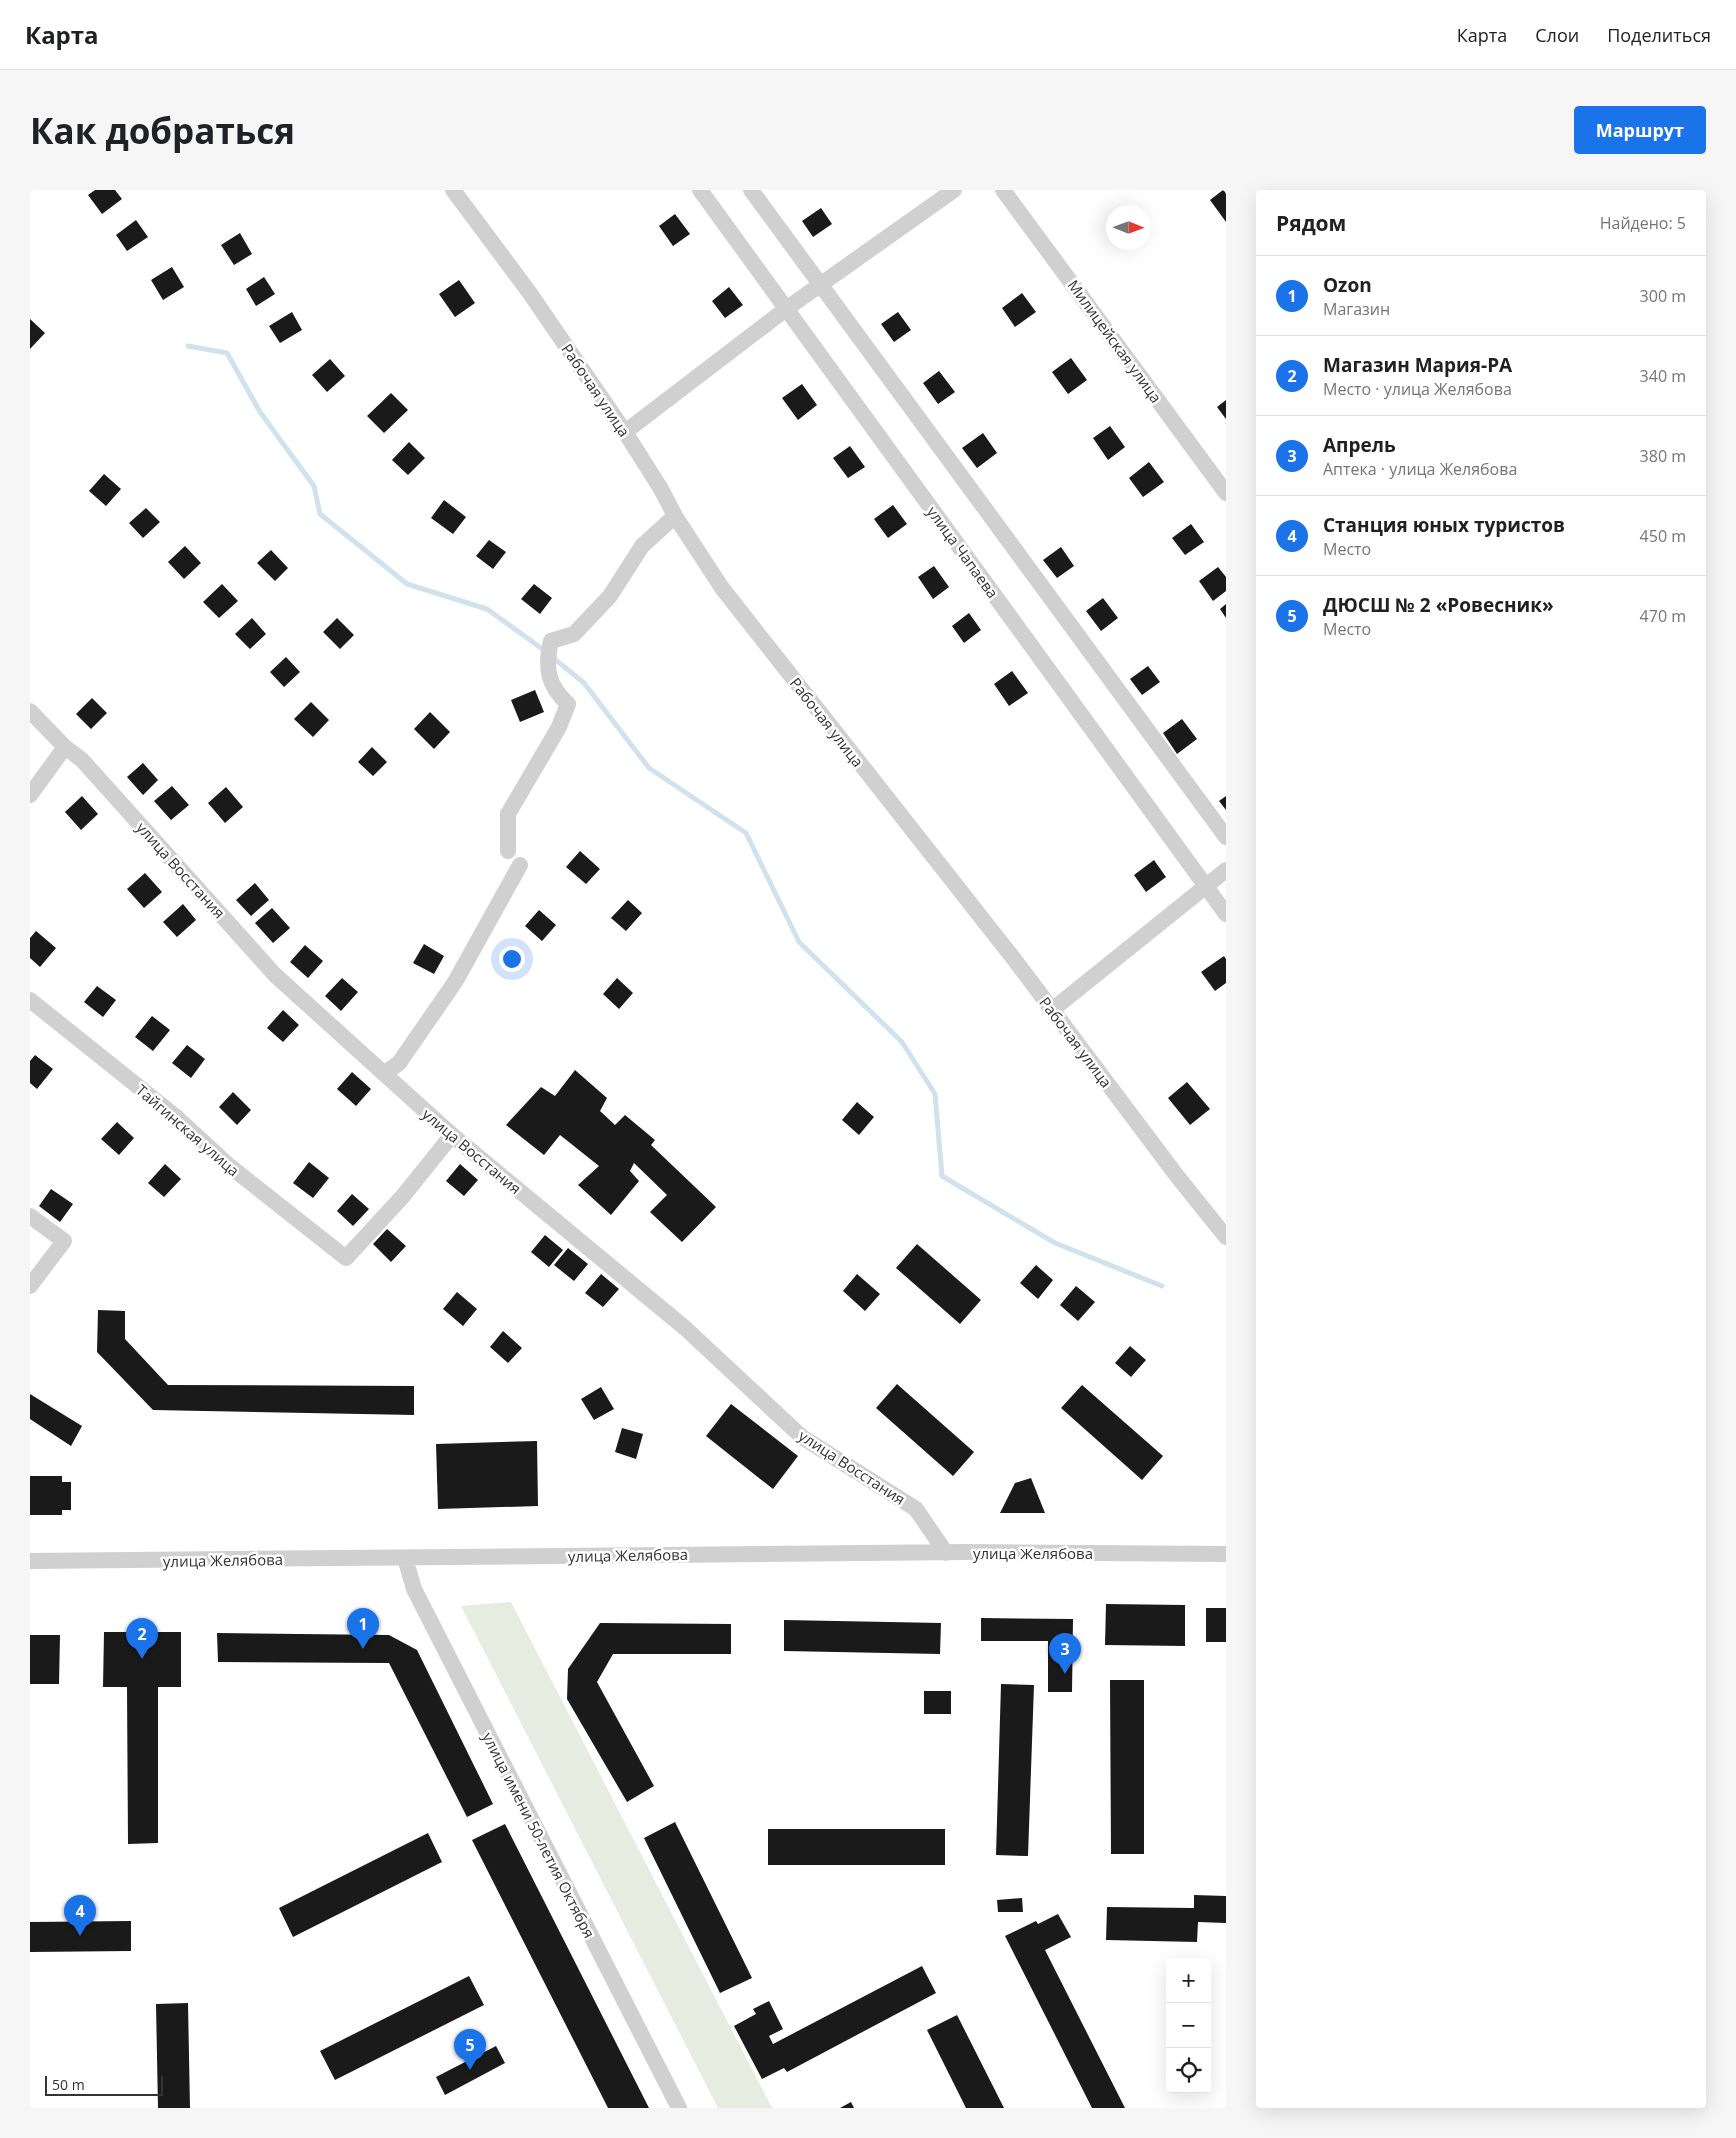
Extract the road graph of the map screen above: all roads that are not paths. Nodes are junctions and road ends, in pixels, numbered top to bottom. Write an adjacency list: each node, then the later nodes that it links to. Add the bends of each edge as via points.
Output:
1 (453, 190): 8 (street, Рабочая улица, via 529,292)
2 (700, 190): 7 (street, улица Чапаева)
3 (751, 190): 6 (street)
4 (954, 190): 6 (street)
5 (1003, 190): 9 (street, Милицейская улица)
6 (821, 284): 7 (street); 14 (street)
7 (786, 308): 8 (street); 18 (street, улица Чапаева)
8 (625, 432): 10 (street, Рабочая улица)
9 (1226, 493)
10 (675, 516): 15 (street, via 642,546 610,596 574,634 551,641 547,661 554,692 568,704 559,728 508,814); 21 (street, Рабочая улица, via 722,588)
11 (30, 711): 12 (street, улица Восстания)
12 (65, 747): 13 (street); 22 (street, улица Восстания, via 82,760 275,975)
13 (30, 795)
14 (1226, 837)
15 (508, 851)
16 (520, 865): 22 (street, via 455,982 399,1063)
17 (1226, 870): 18 (street)
18 (1206, 887): 19 (street, улица Чапаева); 21 (street)
19 (1226, 914)
20 (30, 1000): 23 (street, Тайгинская улица, via 346,1258 403,1196)
21 (1052, 1010): 25 (street, Рабочая улица)
22 (384, 1074): 23 (street, улица Восстания)
23 (452, 1135): 27 (street, улица Восстания, via 685,1328 802,1437 916,1509)
24 (30, 1216): 26 (street, via 64,1241)
25 (1226, 1237)
26 (30, 1286)
27 (946, 1553): 28 (street, улица Желябова); 29 (street, улица Желябова)
28 (1226, 1554)
29 (405, 1558): 30 (street, улица Желябова); 31 (street, улица имени 50-летия Октября, via 414,1589)
30 (30, 1561)
31 (679, 2108)

